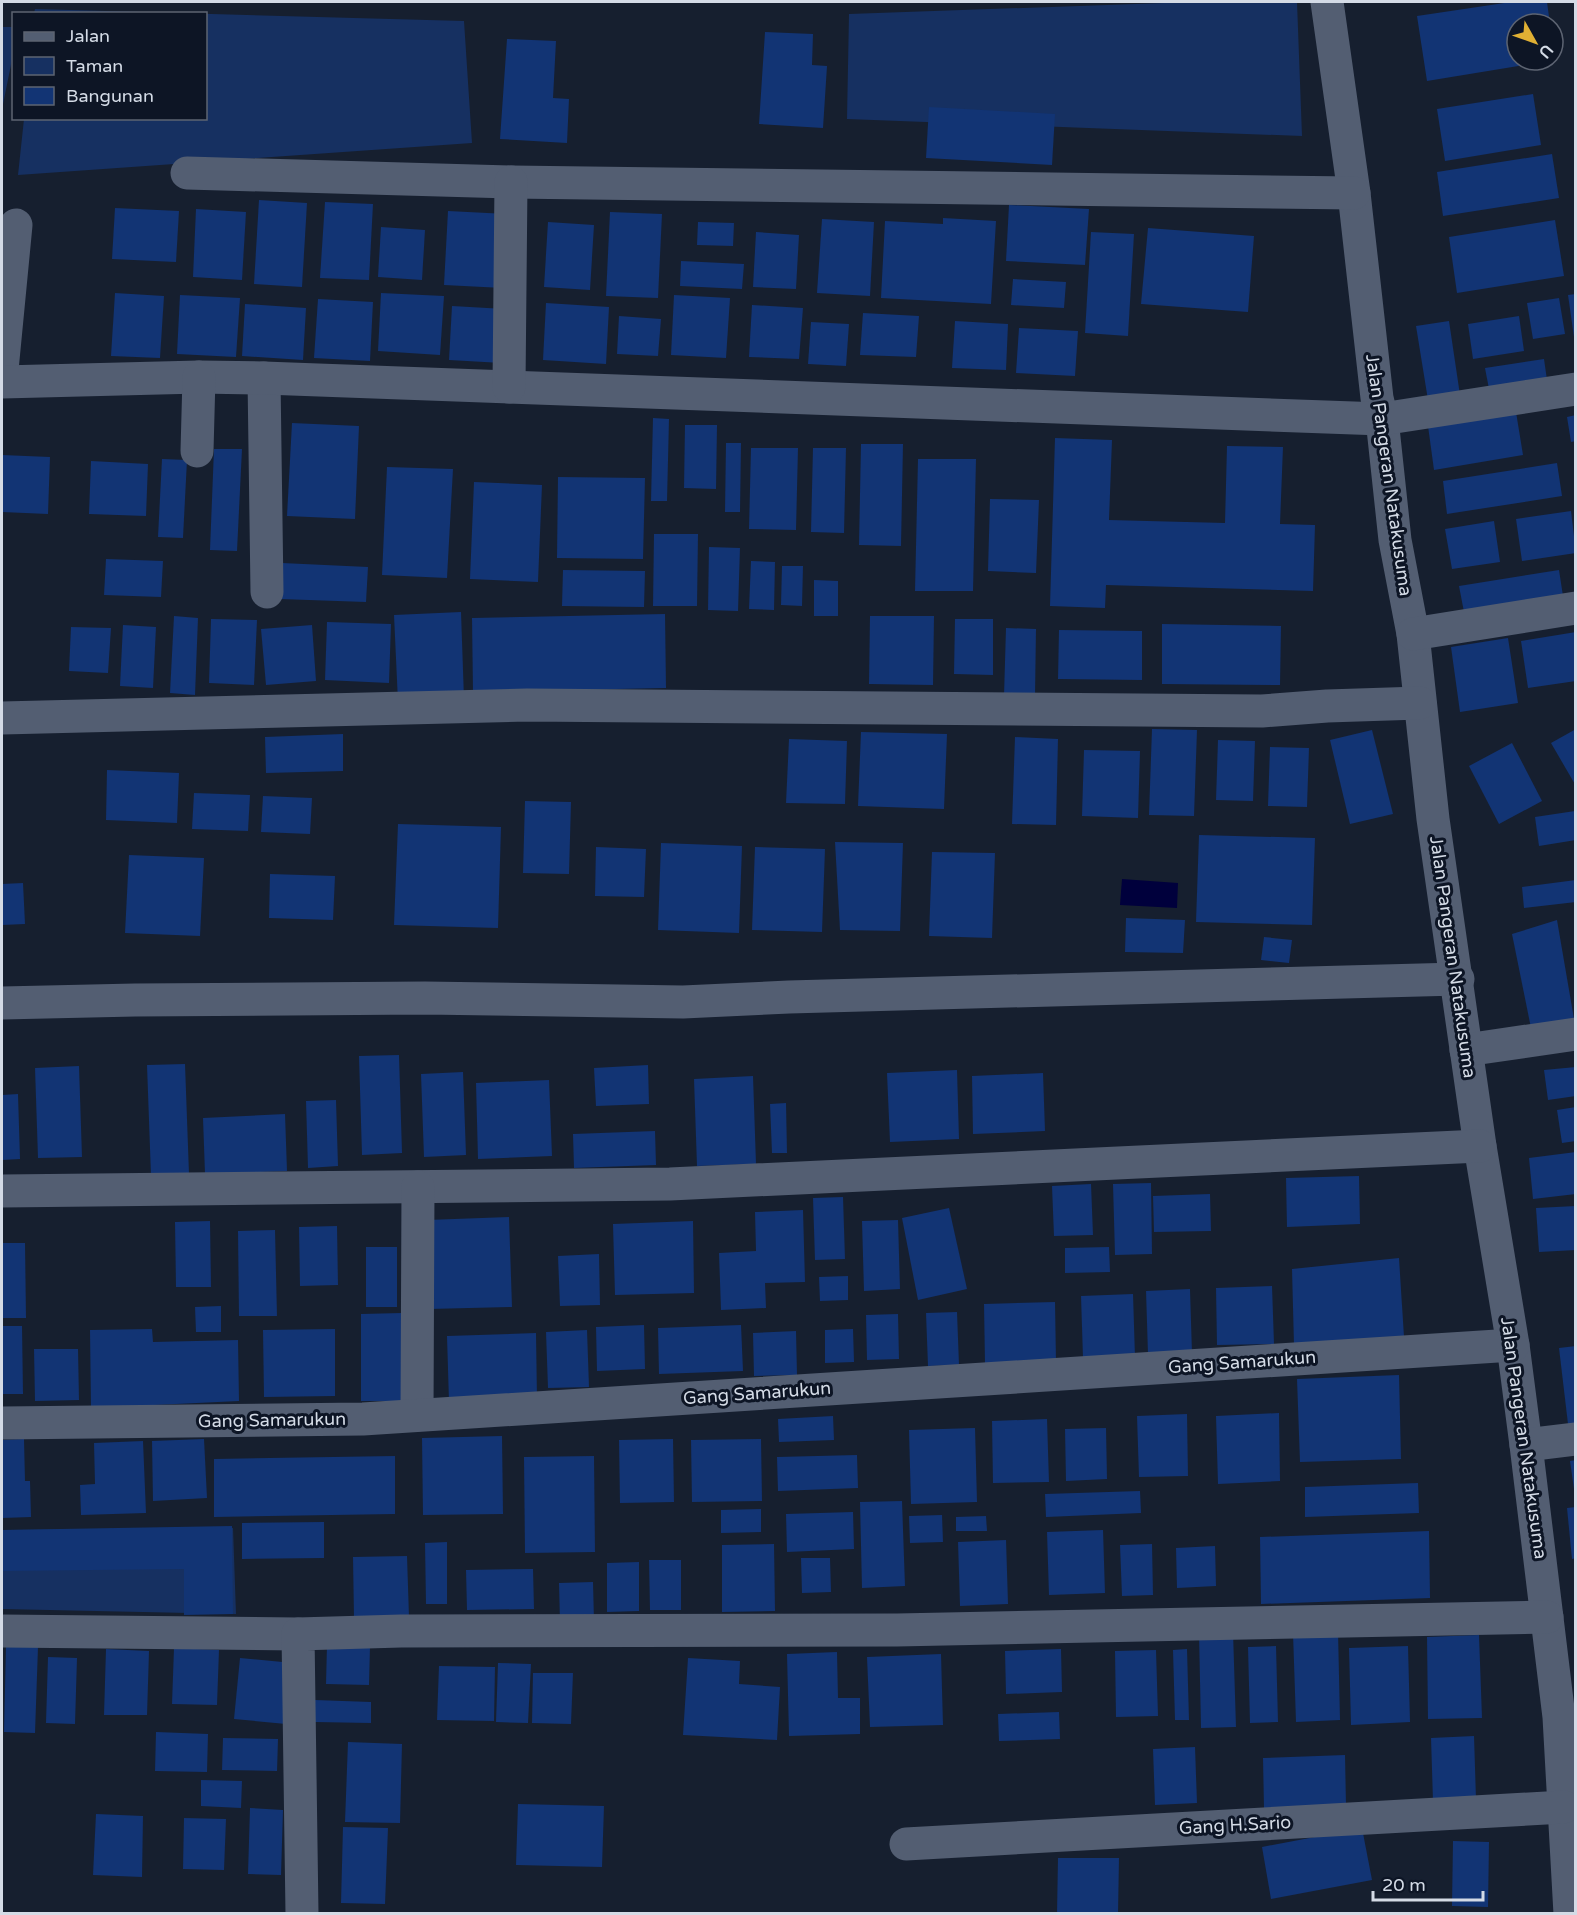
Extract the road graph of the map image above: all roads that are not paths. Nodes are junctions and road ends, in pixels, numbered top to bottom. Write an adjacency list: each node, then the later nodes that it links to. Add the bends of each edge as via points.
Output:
1 (1326, 2): 4 (street, Jalan Pangeran Natakusuma)
2 (187, 173): 3 (street)
3 (511, 182): 4 (street); 10 (street)
4 (1354, 193): 12 (street, Jalan Pangeran Natakusuma)
5 (16, 225): 6 (street)
6 (2, 370)
7 (199, 377): 8 (street); 9 (street); 13 (street)
8 (264, 378): 10 (street); 14 (street)
9 (2, 382)
10 (508, 387): 12 (street)
11 (1575, 389): 12 (street)
12 (1382, 419): 16 (street, Jalan Pangeran Natakusuma, via 1395,540)
13 (197, 451)
14 (267, 592)
15 (1575, 608): 16 (street)
16 (1413, 634): 17 (street, Jalan Pangeran Natakusuma)
17 (1420, 703): 18 (street, via 1262,711 527,705); 19 (street, Jalan Pangeran Natakusuma)
18 (2, 718)
19 (1458, 979): 20 (street, via 683,1002 425,998); 22 (street, Jalan Pangeran Natakusuma)
20 (2, 1003)
21 (1575, 1034): 22 (street)
22 (1466, 1050): 23 (street, Jalan Pangeran Natakusuma)
23 (1480, 1146): 24 (street, via 670,1184); 26 (street, Jalan Pangeran Natakusuma)
24 (418, 1186): 25 (street); 27 (street)
25 (2, 1191)
26 (1513, 1345): 27 (street, Gang Samarukun); 30 (street, Jalan Pangeran Natakusuma)
27 (417, 1415): 28 (street, Gang Samarukun, via 363,1419)
28 (2, 1422)
29 (1575, 1439): 30 (street)
30 (1526, 1445): 31 (street, Jalan Pangeran Natakusuma)
31 (1547, 1617): 33 (street, via 897,1630); 34 (street, Jalan Pangeran Natakusuma)
32 (2, 1631): 33 (street)
33 (298, 1634): 37 (street)
34 (1567, 1716): 35 (street, Jalan Pangeran Natakusuma)
35 (1564, 1807): 36 (street, Gang H.Sario); 38 (street, Jalan Pangeran Natakusuma)
36 (906, 1844)
37 (302, 1914)
38 (1570, 1914)

